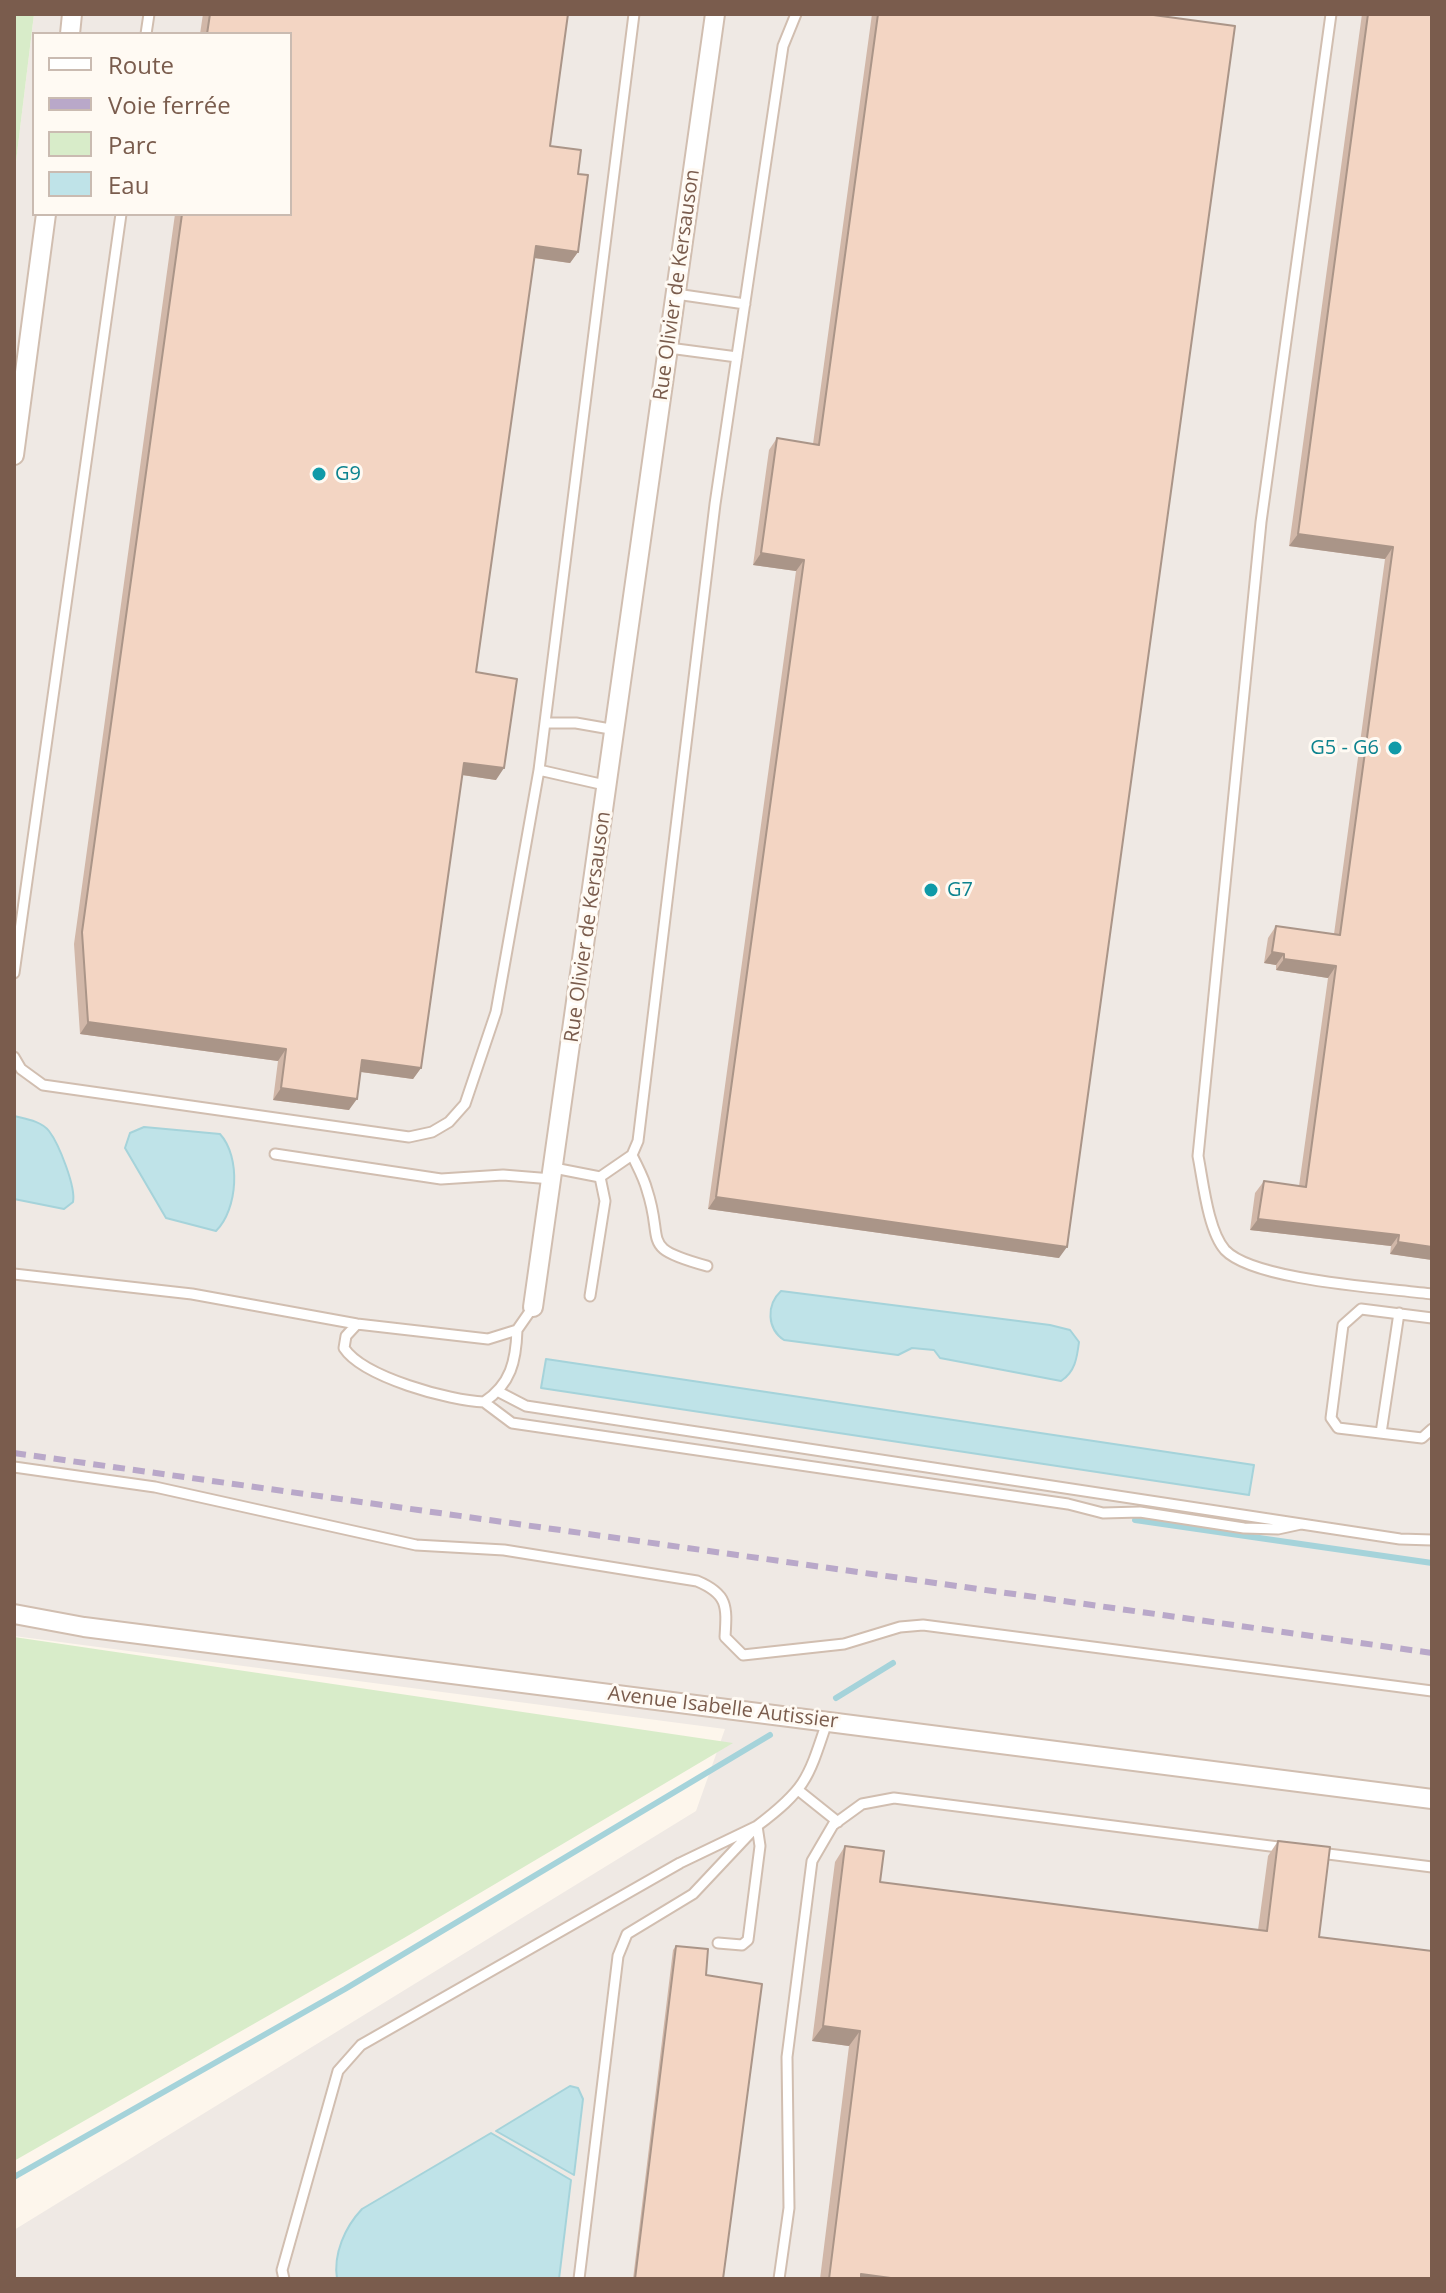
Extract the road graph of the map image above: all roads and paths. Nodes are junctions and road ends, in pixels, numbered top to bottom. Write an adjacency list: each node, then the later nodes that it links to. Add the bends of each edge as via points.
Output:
1 (634, 14): 12 (lane)
2 (715, 14): 7 (street, Rue Olivier de Kersauson)
3 (796, 14): 8 (lane, via 783,46)
4 (1331, 14): 24 (lane, via 1261,522 1198,1156 1207,1206 1223,1248 1241,1263 1295,1276)
5 (46, 216): 11 (street)
6 (121, 216): 16 (lane)
7 (676, 294): 8 (lane); 9 (street, Rue Olivier de Kersauson)
8 (745, 304): 10 (lane)
9 (669, 348): 10 (lane); 13 (street, Rue Olivier de Kersauson)
10 (737, 357): 19 (lane, via 638,1141)
11 (14, 455)
12 (545, 723): 13 (lane); 14 (lane)
13 (616, 730): 15 (street, Rue Olivier de Kersauson)
14 (539, 770): 15 (lane); 17 (lane, via 484,1053 465,1104 432,1132 409,1137 43,1085)
15 (609, 786): 20 (street, Rue Olivier de Kersauson)
16 (14, 973)
17 (14, 1057)
18 (275, 1154): 20 (lane, via 441,1179)
19 (632, 1155): 21 (lane); 22 (lane, via 648,1192 653,1234 661,1247 674,1257)
20 (553, 1173): 21 (lane); 26 (street, Rue Olivier de Kersauson)
21 (600, 1177): 25 (lane, via 605,1201)
22 (707, 1266)
23 (14, 1274): 29 (lane, via 192,1294)
24 (1432, 1294)
25 (590, 1296)
26 (533, 1307): 30 (lane, Rue Olivier de Kersauson)
27 (1399, 1313): 28 (lane); 34 (lane); 34 (lane, via 1361,1309 1343,1325 1331,1418 1338,1428)
28 (1432, 1318)
29 (357, 1324): 30 (lane, via 488,1339); 32 (lane, via 344,1348 364,1368 463,1401)
30 (517, 1330): 31 (lane, via 516,1354)
31 (499, 1392): 32 (lane); 36 (lane, via 526,1406)
32 (484, 1402): 36 (lane, via 512,1423 1103,1513 1140,1512 1244,1528 1278,1529)
33 (1432, 1429): 34 (lane, via 1422,1438)
34 (1381, 1433)
35 (14, 1467): 39 (lane, via 155,1487 416,1545 504,1550 697,1581 723,1598 725,1637 743,1655 844,1644 923,1625)
36 (1309, 1522): 37 (lane)
37 (1432, 1540)
38 (14, 1614): 40 (street, Avenue Isabelle Autissier)
39 (1432, 1691)
40 (827, 1721): 41 (lane, via 808,1779); 42 (street, Avenue Isabelle Autissier)
41 (798, 1790): 43 (lane); 44 (lane)
42 (1432, 1799)
43 (838, 1822): 45 (lane, via 862,1804 894,1798); 51 (lane, via 812,1861 810,1876 787,2057 789,2208)
44 (757, 1826): 48 (lane, via 760,1846 748,1940 742,1945); 49 (lane, via 680,1863 361,2045 338,2071 282,2270); 50 (lane, via 693,1894 627,1934 618,1956)
45 (1291, 1849)
46 (1307, 1851): 47 (lane)
47 (1432, 1867)
48 (718, 1943)
49 (284, 2279)
50 (579, 2279)
51 (779, 2279)

